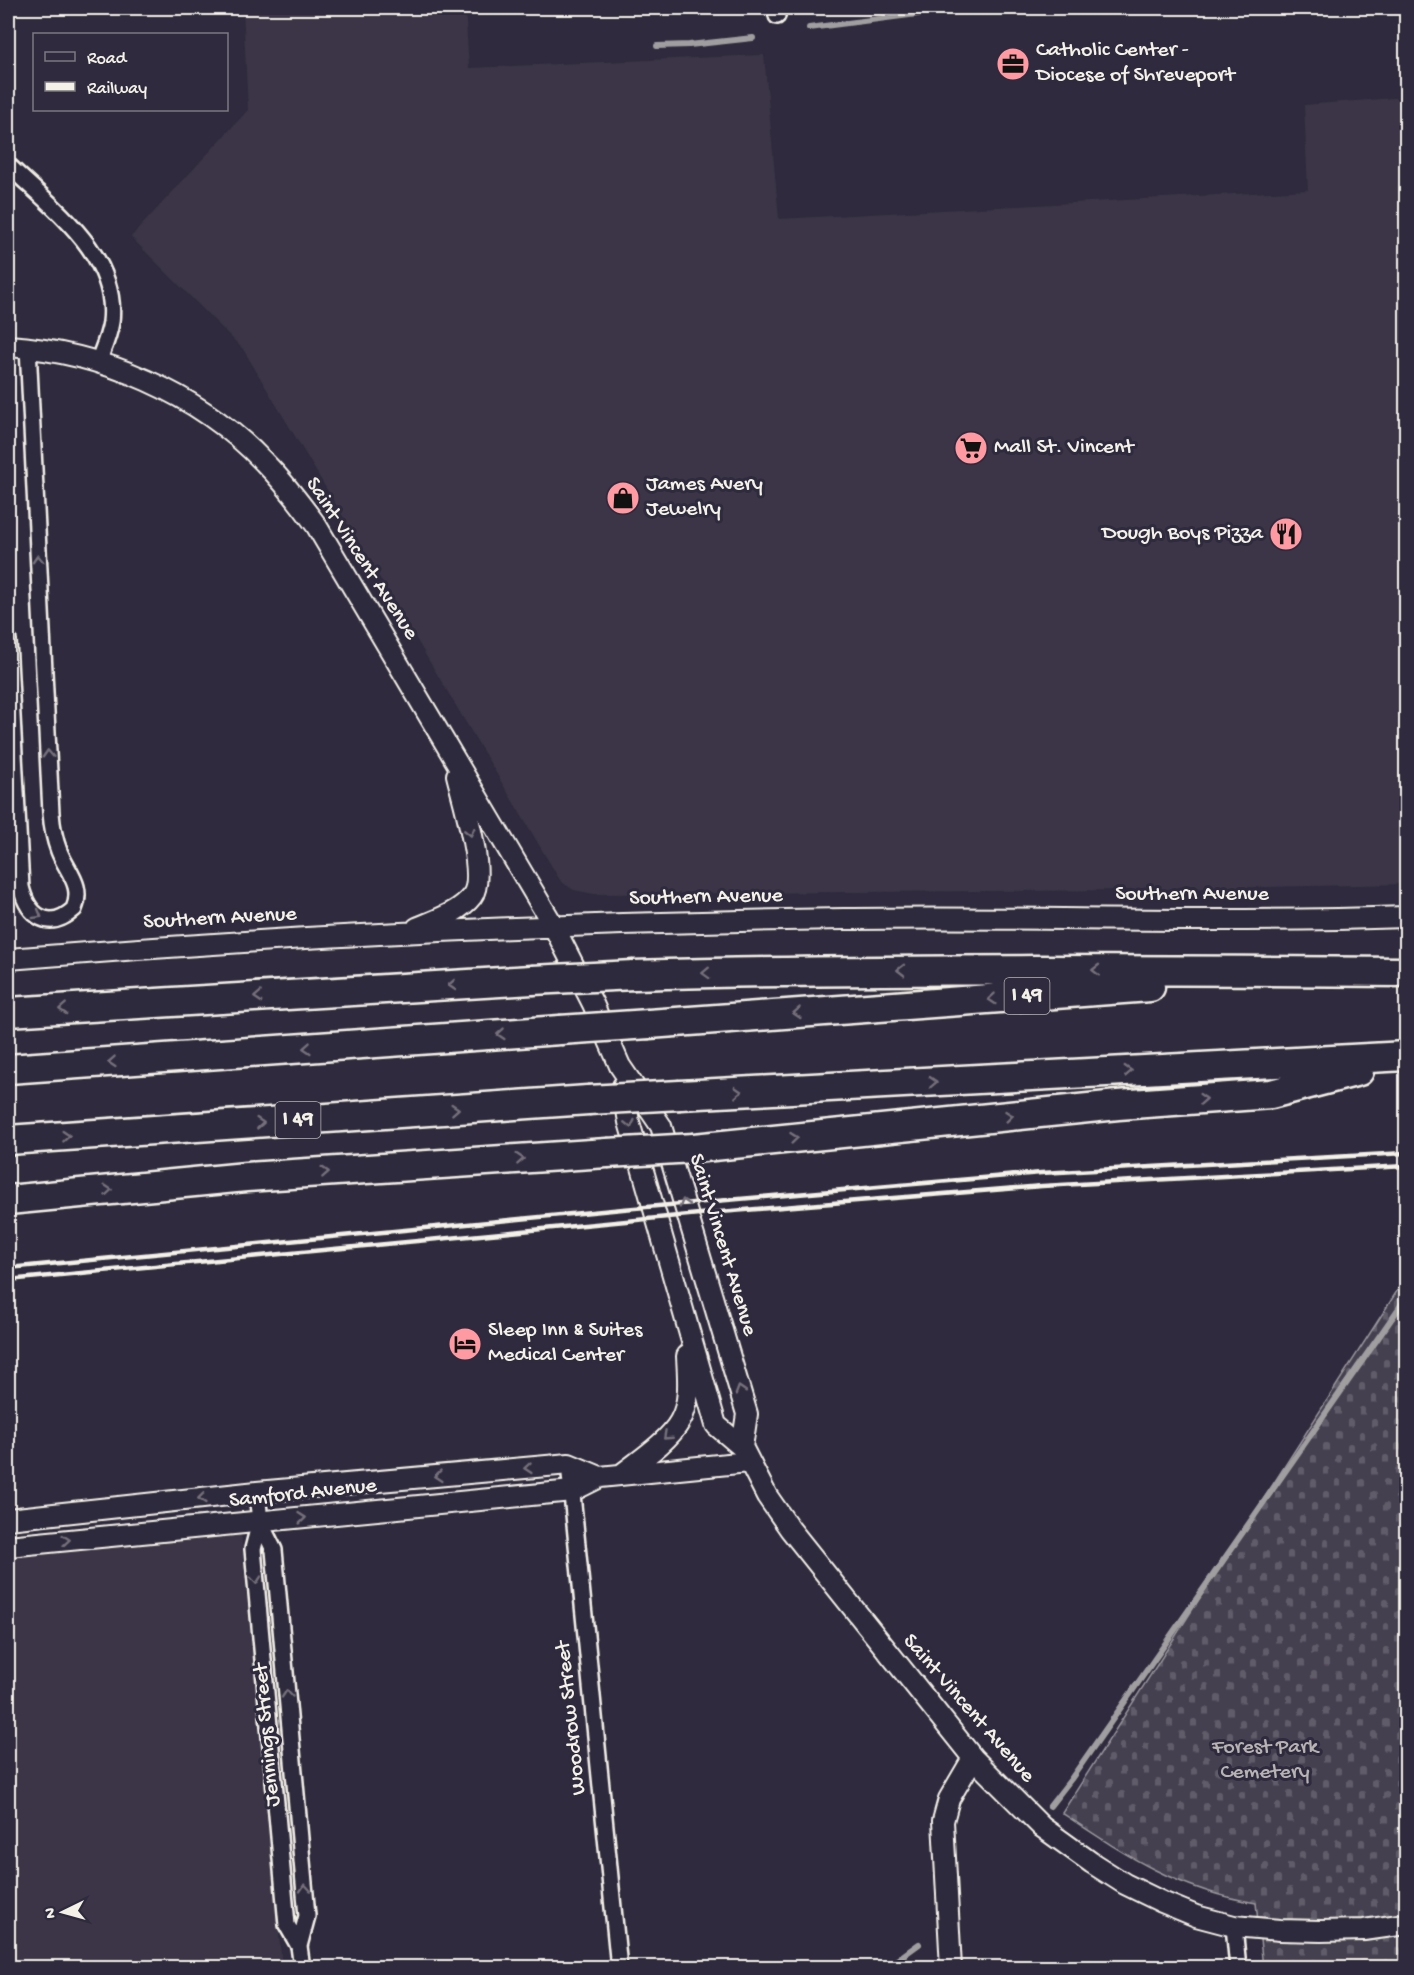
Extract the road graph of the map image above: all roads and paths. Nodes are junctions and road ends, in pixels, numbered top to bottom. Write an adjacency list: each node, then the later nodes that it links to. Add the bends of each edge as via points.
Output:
1 (8, 165): 4 (street, via 72,228 99,261 109,287 112,312)
2 (8, 346): 3 (street, Saint Vincent Avenue)
3 (28, 347): 4 (street, Saint Vincent Avenue); 5 (street, one-way to 3, via 21,887 26,905 35,915 46,920 58,919 74,909 78,889 58,848 51,813)
4 (98, 362): 6 (street, Saint Vincent Avenue, via 163,388 211,417 270,468 316,525)
5 (8, 640)
6 (452, 754): 8 (street, Saint Vincent Avenue); 9 (street, one-way to 9, via 475,853 476,887 473,895 455,910)
7 (1407, 917): 8 (street, Southern Avenue, via 845,919)
8 (553, 925): 9 (street, Southern Avenue); 15 (street, Saint Vincent Avenue)
9 (406, 933): 10 (street, Southern Avenue, via 172,945)
10 (8, 959)
11 (1407, 972): 13 (highway, one-way to 13, bridge, via 791,971 634,975)
12 (1407, 977): 16 (highway, I 49, one-way to 16, bridge, via 1170,986)
13 (8, 1012)
14 (1407, 1058): 17 (highway, I 49, one-way to 14, bridge, via 588,1100); 18 (highway, one-way to 14, bridge, via 246,1177 694,1148 1118,1105 1271,1094)
15 (620, 1066): 19 (street, Saint Vincent Avenue, one-way to 19, via 629,1122); 20 (street, Saint Vincent Avenue, one-way to 15, via 747,1414 662,1126)
16 (8, 1069)
17 (8, 1140)
18 (8, 1200)
19 (685, 1321): 20 (street, Saint Vincent Avenue, via 716,1425); 22 (street, one-way to 22, via 688,1391 683,1416 667,1437)
20 (745, 1454): 22 (street, Samford Avenue); 31 (street, Saint Vincent Avenue, via 790,1529)
21 (569, 1464): 23 (street, Samford Avenue); 24 (street, Samford Avenue, one-way to 24); 25 (street, Woodrow Street)
22 (622, 1474): 23 (street, Samford Avenue)
23 (600, 1477): 25 (street, Samford Avenue)
24 (349, 1484): 26 (street, Samford Avenue); 27 (street)
25 (572, 1491): 27 (street, Samford Avenue); 38 (street, Woodrow Street)
26 (257, 1492): 28 (street, Samford Avenue, one-way to 28); 29 (street, Jennings Street)
27 (354, 1513): 29 (street, Samford Avenue, one-way to 27)
28 (8, 1519)
29 (260, 1522): 30 (street, Samford Avenue, one-way to 29); 32 (street, Jennings Street, one-way to 32, via 253,1549); 33 (street, Jennings Street, one-way to 29, via 274,1550)
30 (8, 1546)
31 (973, 1758): 35 (street, Saint Vincent Avenue, via 1042,1827 1092,1863 1162,1902); 39 (street, via 949,1799 943,1821)
32 (278, 1808): 33 (street); 36 (street, Jennings Street, via 287,1924)
33 (297, 1808): 36 (street, Jennings Street, one-way to 33, via 307,1916)
34 (1407, 1924): 35 (street, Saint Vincent Avenue, via 1321,1931)
35 (1234, 1926): 40 (street)
36 (299, 1946): 37 (street, Jennings Street)
37 (302, 1968)
38 (619, 1968)
39 (951, 1968)
40 (1238, 1968)

